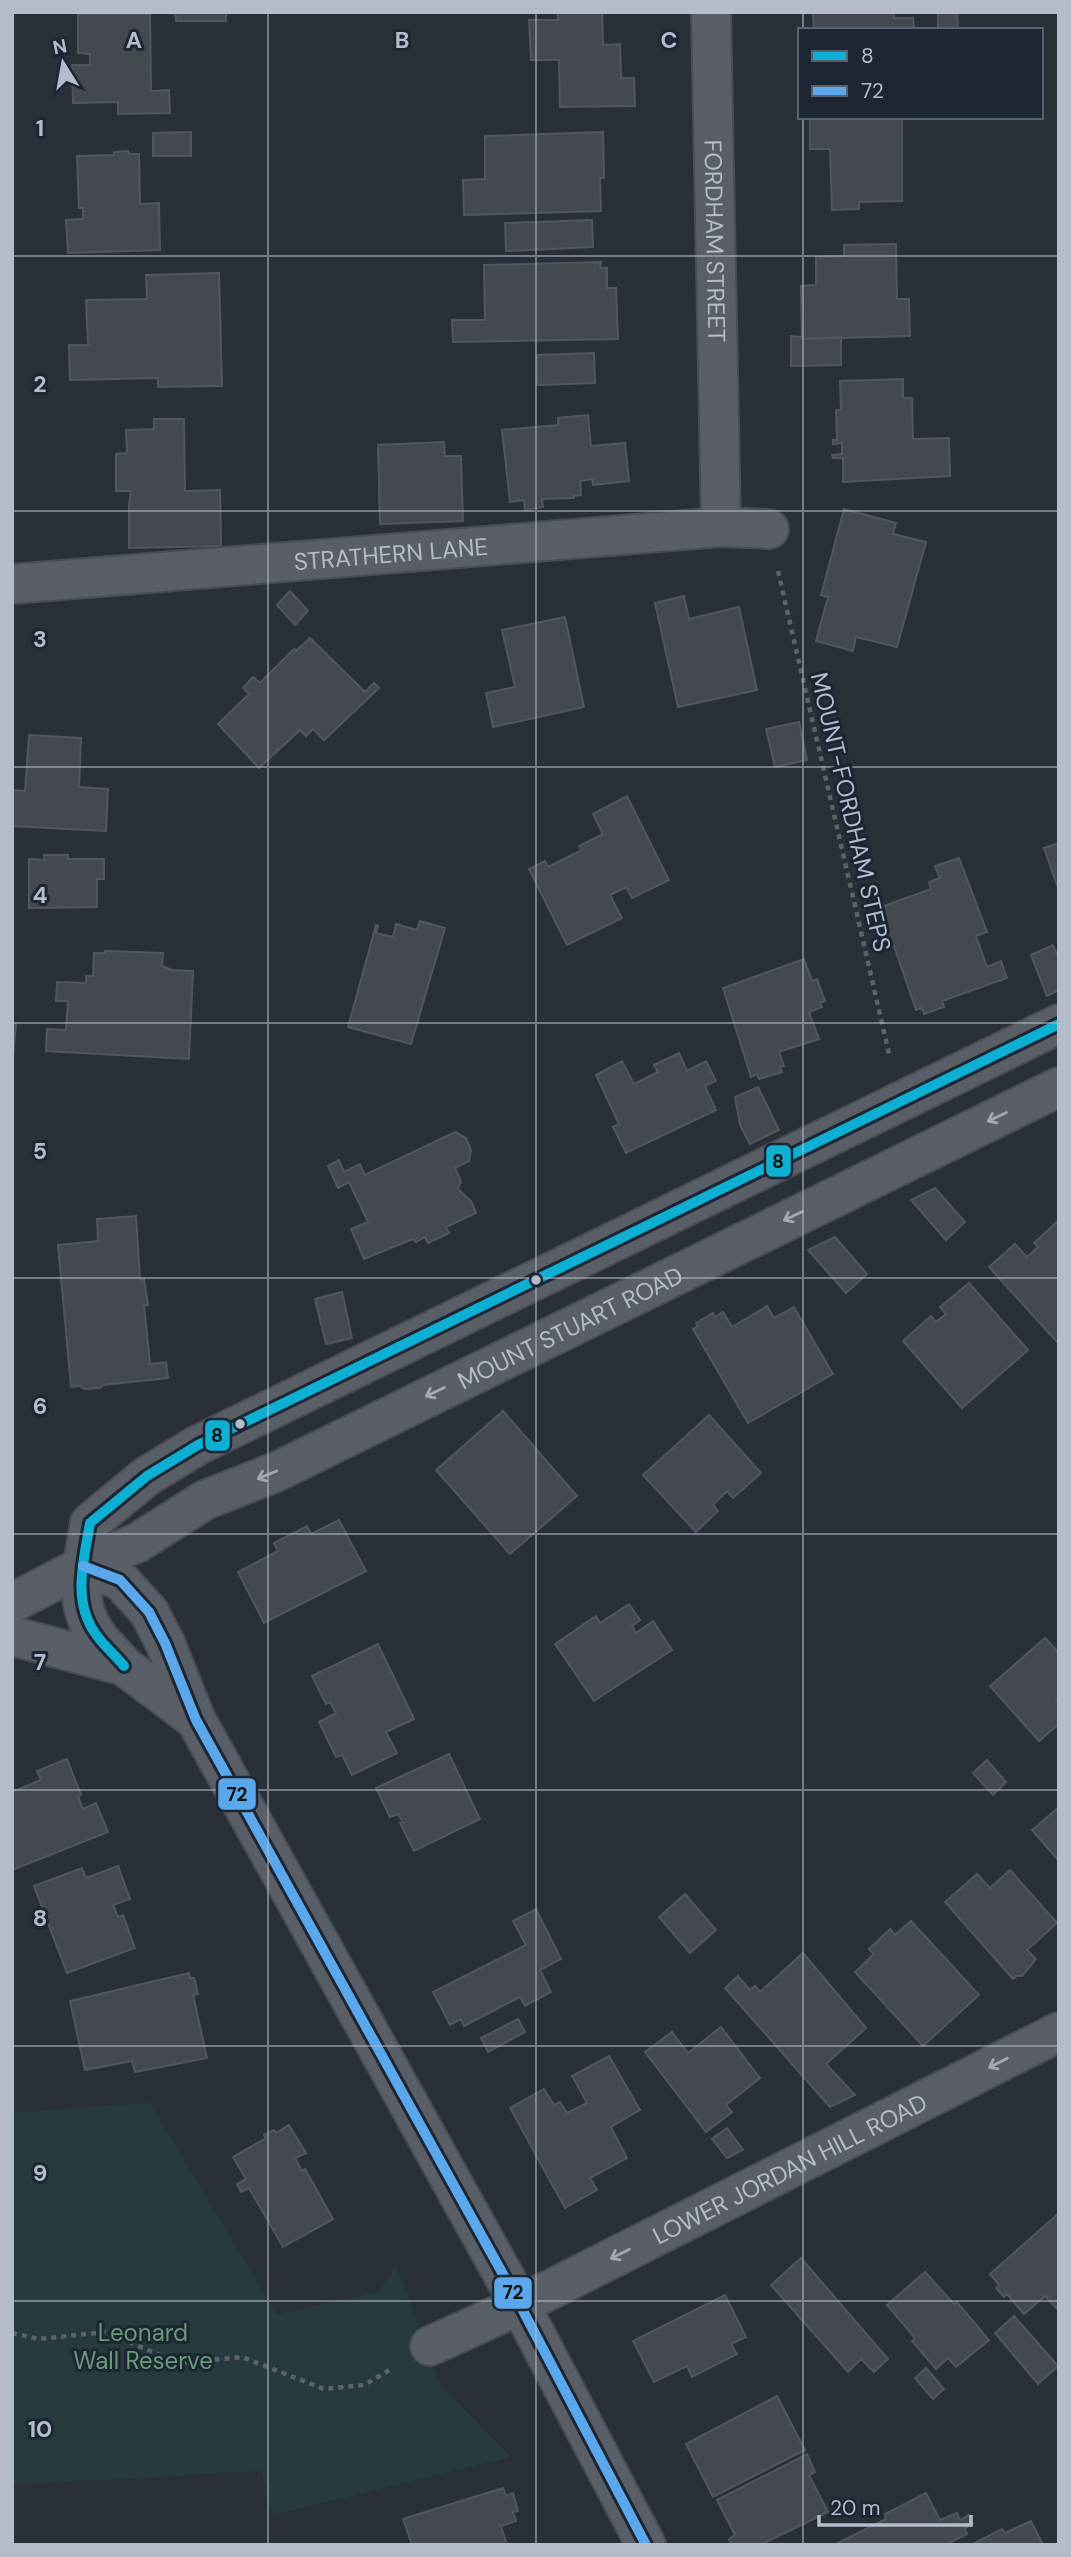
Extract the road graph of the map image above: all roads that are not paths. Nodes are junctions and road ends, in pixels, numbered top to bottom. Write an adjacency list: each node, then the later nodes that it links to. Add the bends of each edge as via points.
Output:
1 (710, 12): 2 (street, FORDHAM STREET)
2 (721, 527): 3 (street, STRATHERN LANE); 4 (street, STRATHERN LANE)
3 (769, 529)
4 (12, 584)
5 (1059, 1024): 7 (street, via 198,1445 147,1476 90,1523)
6 (1059, 1087): 7 (street, MOUNT STUART ROAD, one-way to 7, via 276,1472 205,1500 137,1543)
7 (83, 1566): 8 (street, MOUNT STUART ROAD); 10 (street, via 81,1601 94,1632); 11 (street, via 120,1580 149,1612)
8 (12, 1603)
9 (12, 1636): 10 (street)
10 (124, 1665): 11 (street)
11 (196, 1720): 13 (street)
12 (1059, 2032): 13 (street, LOWER JORDAN HILL ROAD, one-way to 13)
13 (520, 2305): 14 (street, LOWER JORDAN HILL ROAD); 15 (street)
14 (429, 2346)
15 (646, 2545)

